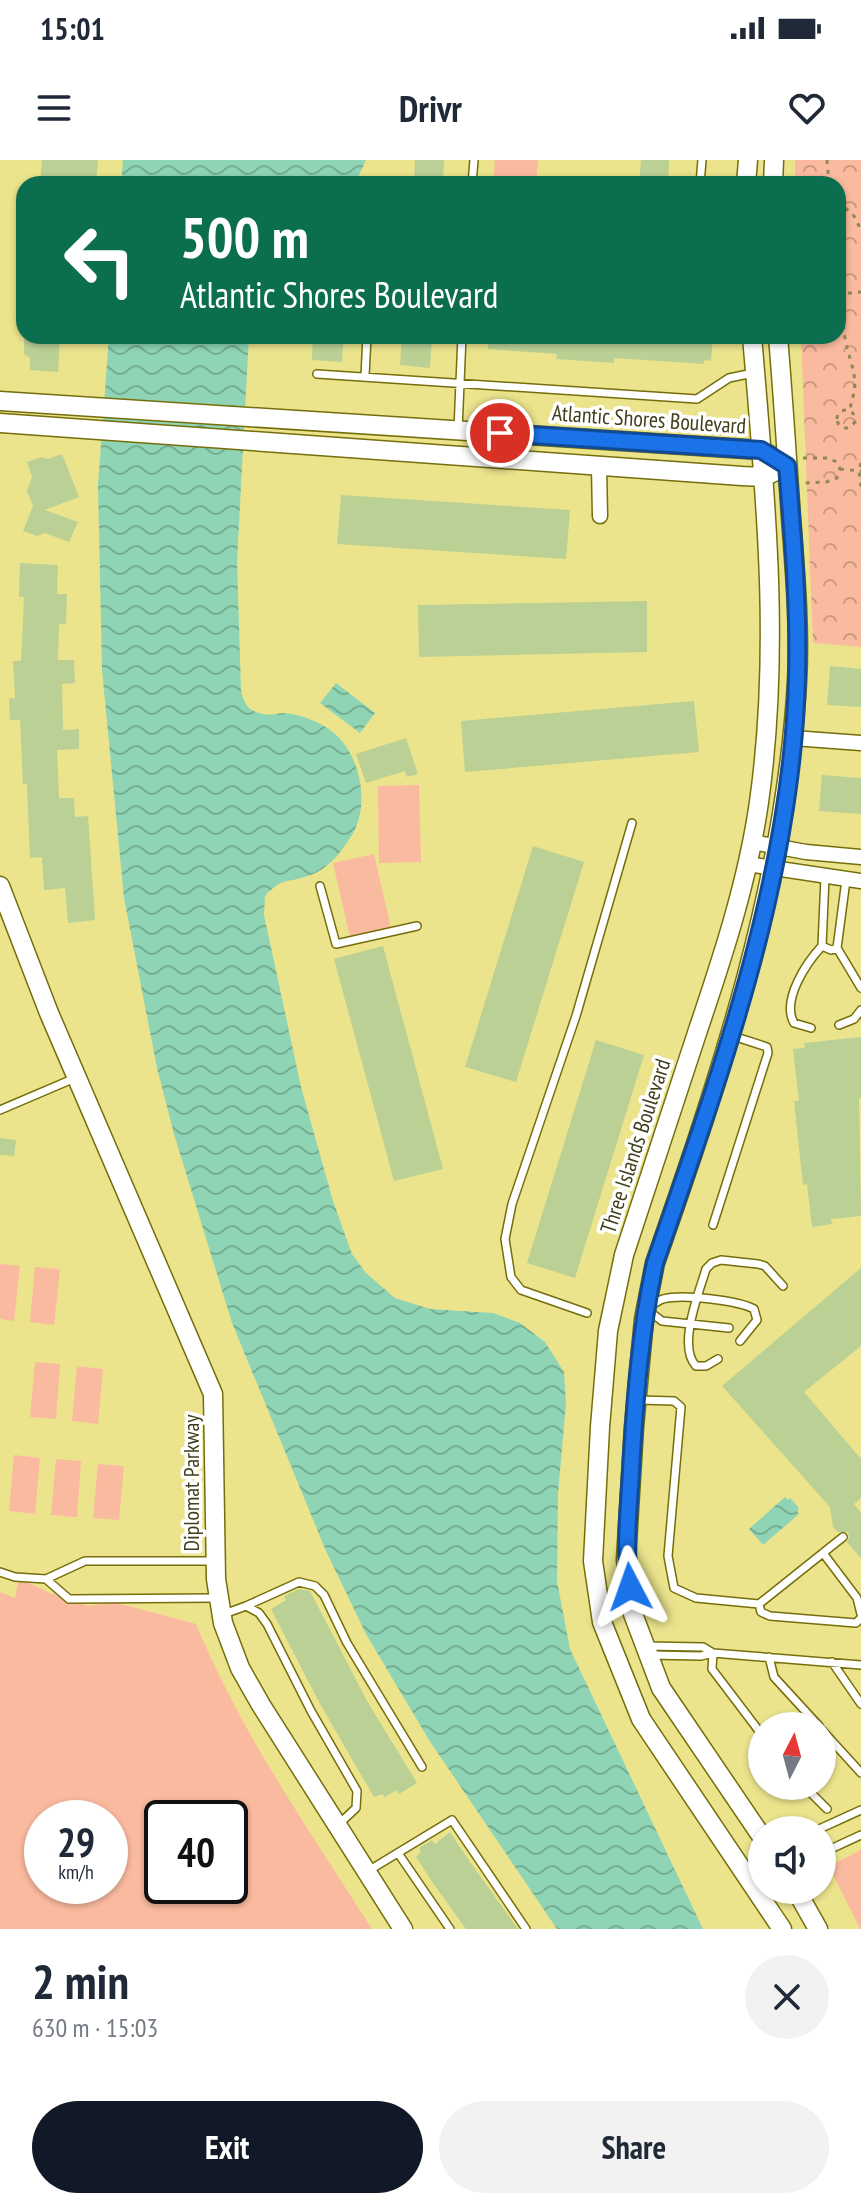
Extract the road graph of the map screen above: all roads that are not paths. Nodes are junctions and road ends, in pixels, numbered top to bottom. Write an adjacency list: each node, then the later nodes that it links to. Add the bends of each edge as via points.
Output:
1 (367, 344): 7 (lane)
2 (461, 344): 8 (lane)
3 (753, 344): 5 (street, Three Islands Boulevard)
4 (779, 344): 14 (street)
5 (755, 372): 8 (lane, via 729,378 697,399); 12 (street, Three Islands Boulevard)
6 (317, 374): 7 (lane)
7 (365, 376): 8 (lane)
8 (458, 383): 11 (lane)
9 (0, 401): 11 (street, Atlantic Shores Boulevard)
10 (0, 423): 13 (street)
11 (458, 431): 12 (street, Atlantic Shores Boulevard)
12 (761, 450): 14 (street, Atlantic Shores Boulevard); 15 (street, Three Islands Boulevard)
13 (599, 466): 15 (street); 16 (street)
14 (788, 469): 15 (street); 17 (street, via 796,607)
15 (763, 477): 20 (street, Three Islands Boulevard, via 771,677)
16 (600, 516)
17 (793, 738): 18 (street); 21 (street)
18 (861, 743)
19 (632, 823): 44 (lane, via 505,1239 511,1277 521,1290)
20 (752, 842): 21 (street); 23 (street, Three Islands Boulevard)
21 (777, 847): 22 (street); 24 (street)
22 (861, 857)
23 (747, 864): 24 (street); 42 (street, Three Islands Boulevard)
24 (773, 869): 25 (street); 36 (street)
25 (825, 877): 26 (street); 30 (lane)
26 (854, 880): 31 (lane)
27 (0, 886): 37 (street, Diplomat Parkway)
28 (320, 886): 29 (lane, via 336,944)
29 (417, 926)
30 (822, 946): 31 (lane); 35 (lane, via 807,964 791,1008 794,1023)
31 (837, 948): 32 (lane)
32 (861, 988)
33 (861, 1010): 34 (lane)
34 (839, 1025)
35 (811, 1028)
36 (731, 1035): 39 (lane, via 767,1047 768,1053); 43 (street, via 655,1263)
37 (77, 1077): 38 (lane); 53 (street, Diplomat Parkway, via 213,1394)
38 (0, 1110)
39 (713, 1225)
40 (783, 1286): 41 (lane, via 765,1266 721,1260 706,1269)
41 (697, 1299): 43 (lane, via 662,1299); 45 (lane); 47 (lane, via 754,1309 757,1320)
42 (612, 1304): 43 (street); 49 (street, Three Islands Boulevard)
43 (646, 1309): 45 (lane, via 662,1321); 50 (street)
44 (587, 1313)
45 (691, 1324): 46 (lane); 48 (lane, via 690,1360 706,1366)
46 (729, 1328)
47 (740, 1341)
48 (718, 1359)
49 (603, 1396): 50 (street); 85 (street, Three Islands Boulevard, via 593,1561 602,1622 641,1719)
50 (636, 1400): 56 (lane, via 674,1401 681,1407 668,1556 674,1588 696,1598); 60 (street, via 626,1560 633,1614)
51 (843, 1537): 52 (lane)
52 (823, 1553): 56 (lane); 59 (lane, via 857,1598)
53 (215, 1561): 55 (lane, via 85,1561); 57 (street, Diplomat Parkway)
54 (0, 1572): 55 (lane)
55 (46, 1579): 57 (lane, via 69,1599)
56 (759, 1604): 59 (lane, via 770,1616 856,1623)
57 (221, 1606): 58 (lane); 76 (street, Diplomat Parkway, via 240,1668)
58 (246, 1606): 69 (lane, via 299,1582 315,1586); 76 (lane, via 267,1624 357,1791 356,1808)
59 (861, 1616)
60 (647, 1650): 61 (lane); 74 (street, via 661,1688)
61 (713, 1653): 62 (lane); 67 (lane, via 712,1669)
62 (769, 1657): 63 (lane); 66 (lane, via 774,1677)
63 (832, 1662): 64 (lane); 65 (lane)
64 (861, 1665)
65 (861, 1704)
66 (806, 1712)
67 (748, 1717)
68 (836, 1746): 70 (lane)
69 (422, 1767)
70 (861, 1773)
71 (818, 1800): 72 (lane)
72 (827, 1809)
73 (861, 1810): 75 (lane)
74 (748, 1816)
75 (836, 1821)
76 (337, 1825): 80 (street, Diplomat Parkway)
77 (861, 1835): 78 (lane)
78 (836, 1847)
79 (398, 1853): 80 (lane); 83 (lane); 84 (lane, via 452,1820)
80 (366, 1872): 82 (street, Diplomat Parkway)
81 (804, 1904): 86 (street)
82 (403, 1929)
83 (450, 1929)
84 (526, 1929)
85 (782, 1929)
86 (818, 1929)

